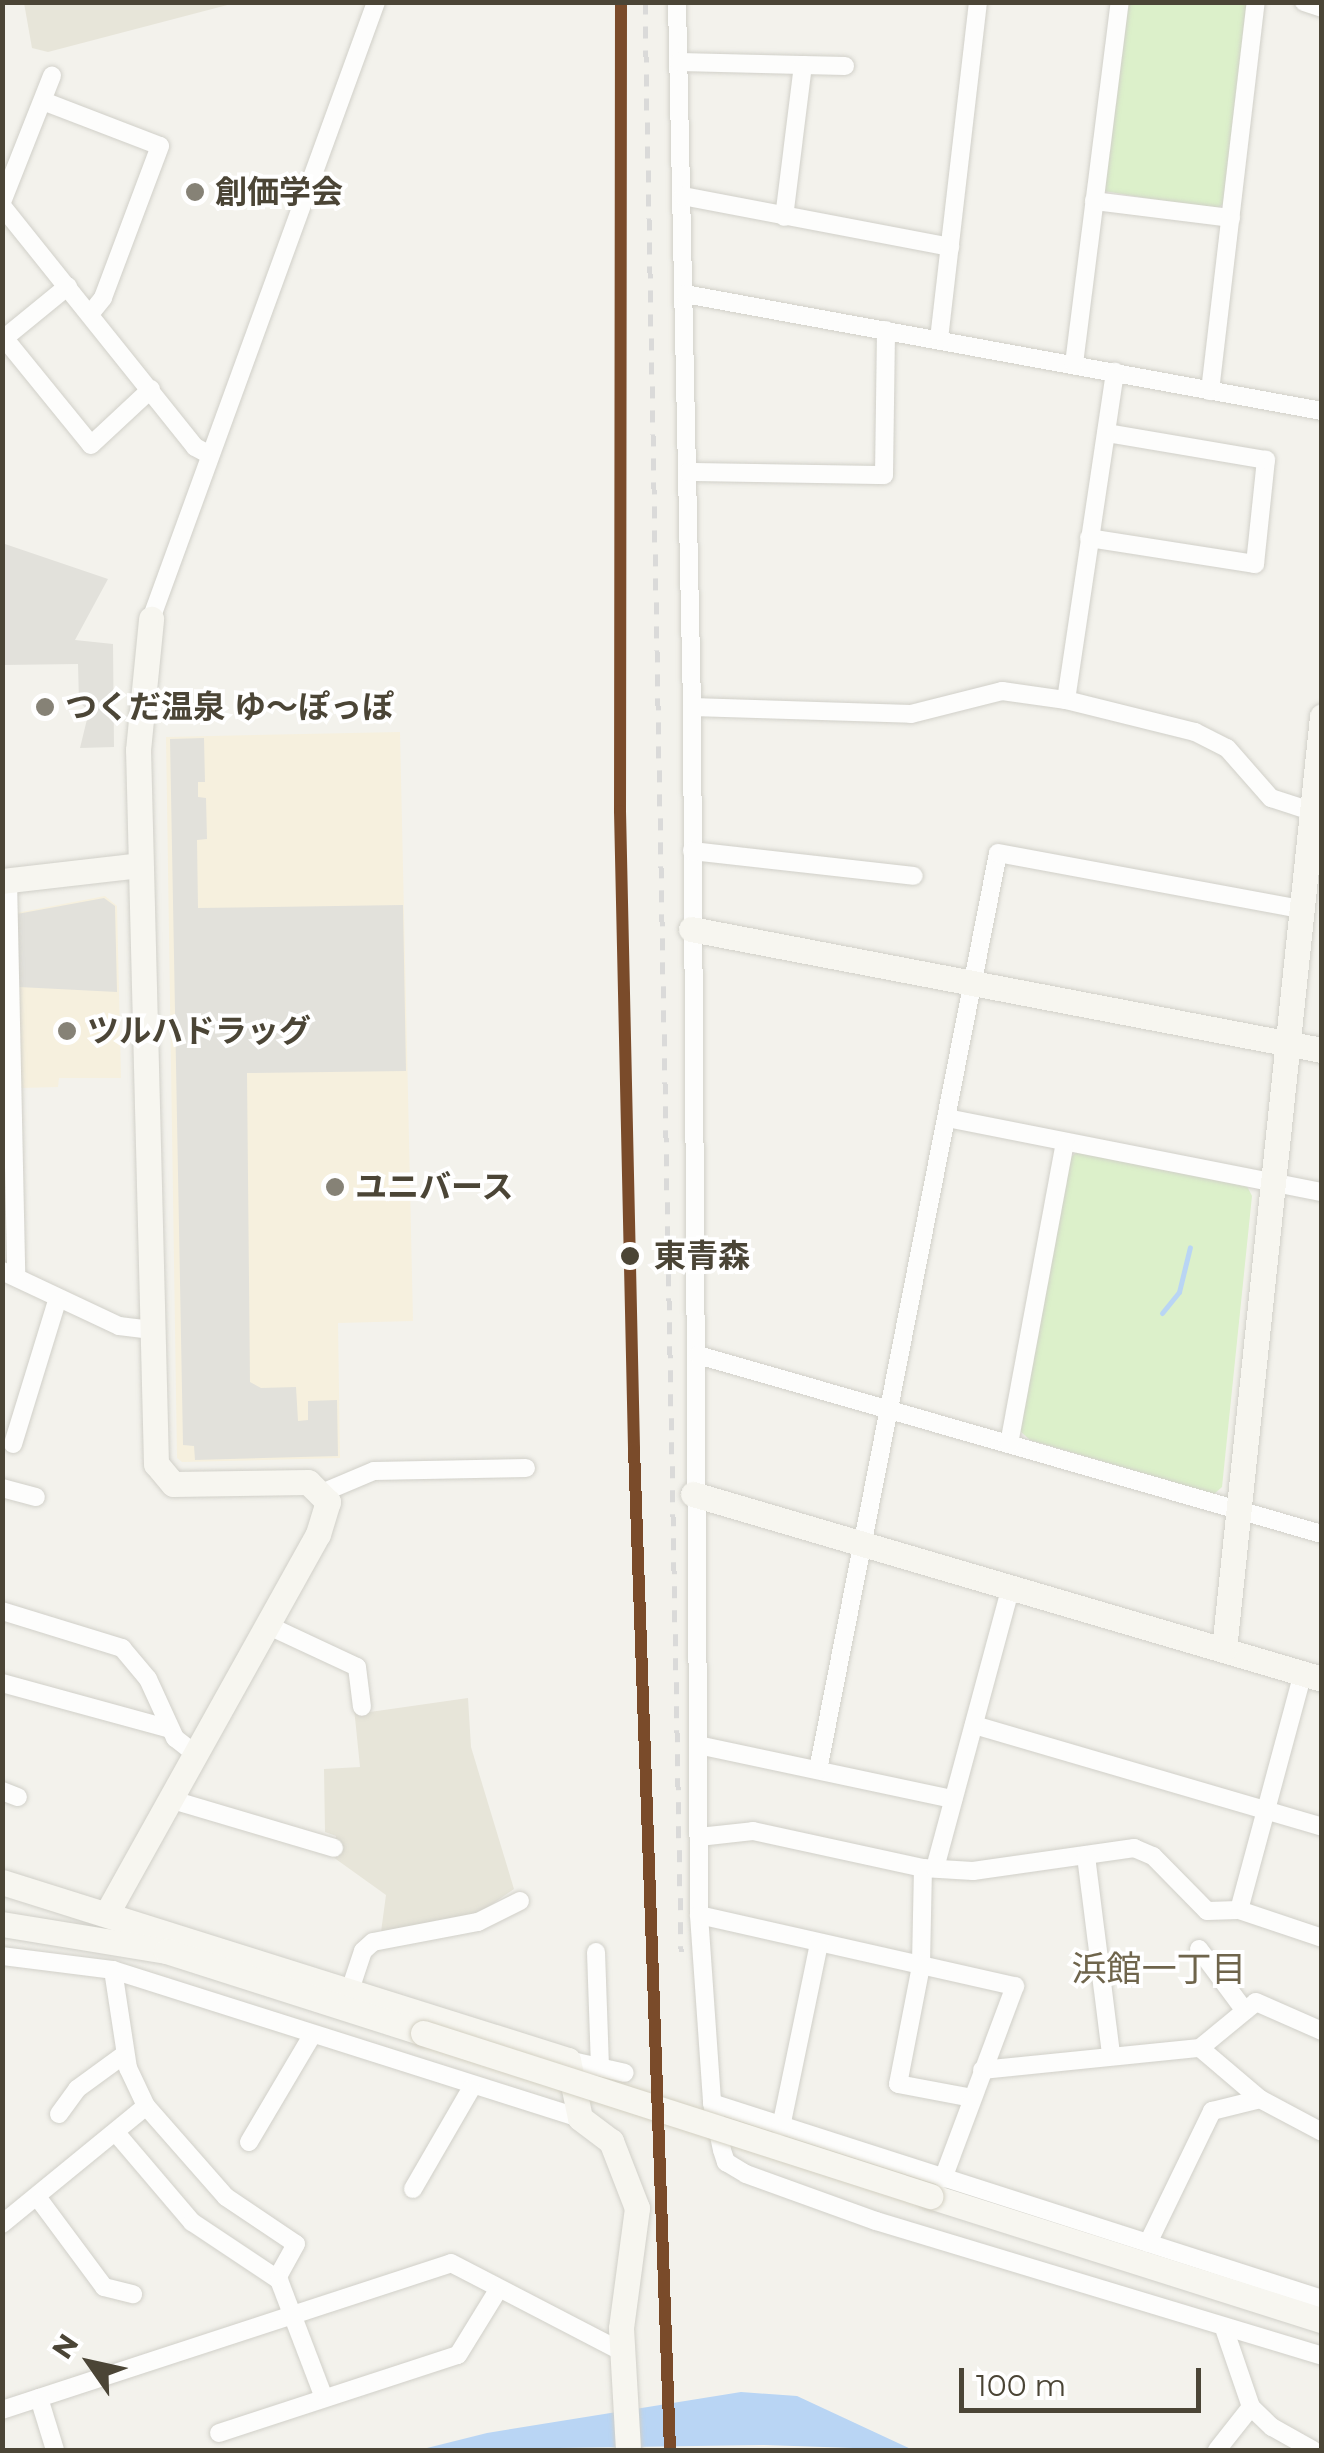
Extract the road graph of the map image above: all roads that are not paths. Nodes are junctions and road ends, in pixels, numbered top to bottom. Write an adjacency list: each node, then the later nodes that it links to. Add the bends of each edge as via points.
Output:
1 (376, 2): 31 (street)
2 (677, 2): 8 (street)
3 (978, 2): 18 (street)
4 (1120, 2): 14 (street)
5 (1256, 2): 17 (street)
6 (1304, 2): 7 (street)
7 (1322, 8)
8 (679, 62): 9 (street); 13 (street)
9 (803, 65): 10 (street); 16 (street)
10 (844, 66)
11 (52, 76): 12 (street)
12 (43, 101): 15 (street); 21 (street, via 160,146 103,298)
13 (683, 196): 16 (street); 20 (street)
14 (1094, 201): 17 (street); 25 (street)
15 (2, 204): 19 (street)
16 (784, 217): 18 (street)
17 (1231, 218): 28 (street)
18 (950, 247): 23 (street)
19 (68, 286): 21 (street); 24 (street)
20 (686, 294): 22 (street); 32 (street)
21 (90, 314): 27 (street)
22 (886, 330): 23 (street); 32 (street, via 884,474)
23 (939, 339): 25 (street)
24 (4, 340): 27 (street, via 90,445)
25 (1074, 364): 26 (street)
26 (1115, 372): 28 (street); 30 (street)
27 (150, 389): 31 (street)
28 (1210, 390): 29 (street)
29 (1322, 411)
30 (1106, 433): 33 (street); 33 (street, via 1266,460 1255,564)
31 (208, 454): 34 (street)
32 (688, 472): 36 (street)
33 (1089, 538): 35 (street)
34 (151, 620): 40 (street, via 138,727)
35 (1066, 700): 36 (street, via 1002,692 911,714); 38 (street, via 1195,732 1227,748 1272,798)
36 (692, 707): 39 (street)
37 (1322, 716): 38 (street)
38 (1316, 812): 43 (street)
39 (692, 850): 41 (street); 44 (street)
40 (140, 865): 42 (street); 54 (street)
41 (914, 876)
42 (5, 880): 52 (street)
43 (1300, 909): 45 (street, via 998,853); 46 (street)
44 (691, 929): 45 (street); 55 (street)
45 (972, 983): 46 (street); 48 (street)
46 (1286, 1044): 47 (street); 50 (street)
47 (1322, 1050)
48 (947, 1118): 49 (street); 56 (street)
49 (1065, 1142): 50 (street); 58 (street)
50 (1272, 1183): 51 (street); 64 (street)
51 (1322, 1192)
52 (9, 1274): 53 (street)
53 (58, 1298): 54 (street, via 119,1326); 57 (street)
54 (152, 1330): 61 (street, via 154,1457 161,1476 182,1485 308,1482)
55 (698, 1355): 56 (street); 62 (street)
56 (888, 1409): 58 (street); 66 (street)
57 (13, 1444)
58 (1009, 1444): 64 (street)
59 (526, 1468): 61 (street, via 374,1471)
60 (2, 1488): 63 (street)
61 (324, 1492): 69 (street, via 322,1526)
62 (693, 1494): 66 (street); 76 (street)
63 (36, 1497)
64 (1239, 1510): 65 (street); 70 (street)
65 (1322, 1534)
66 (865, 1544): 67 (street); 78 (street)
67 (1011, 1587): 70 (street); 74 (street)
68 (2, 1611): 75 (street, via 122,1648 148,1679)
69 (267, 1626): 73 (street, via 357,1666); 77 (street)
70 (1224, 1649): 71 (street)
71 (1312, 1676): 81 (street)
72 (2, 1683): 75 (street)
73 (362, 1707)
74 (974, 1725): 80 (street); 81 (street)
75 (170, 1729): 77 (street)
76 (698, 1745): 78 (street); 83 (street)
77 (194, 1753): 79 (street)
78 (818, 1770): 80 (street)
79 (169, 1799): 84 (street); 90 (street)
80 (953, 1799): 86 (street)
81 (1266, 1810): 82 (street); 89 (street)
82 (1322, 1827)
83 (700, 1837): 86 (street, via 754,1830); 91 (street)
84 (334, 1848)
85 (1086, 1856): 86 (street, via 973,1870); 89 (street, via 1134,1848 1153,1856 1206,1911); 106 (street)
86 (929, 1868): 98 (street)
87 (2, 1882): 90 (street)
88 (520, 1901): 100 (street, via 463,1926 373,1942 363,1951)
89 (1240, 1910): 93 (street)
90 (107, 1913): 100 (street)
91 (699, 1915): 94 (street); 114 (street)
92 (2, 1924): 122 (street, bridge, via 166,1951)
93 (1322, 1938)
94 (819, 1943): 98 (street); 118 (street)
95 (1199, 1949): 101 (street)
96 (596, 1952): 108 (street)
97 (2, 1956): 99 (street)
98 (921, 1966): 109 (street, via 1015,1986); 112 (street, via 898,2084)
99 (113, 1970): 103 (street); 105 (street)
100 (350, 1990): 107 (street)
101 (1245, 2011): 102 (street, via 1256,2002); 104 (street)
102 (1322, 2031)
103 (311, 2037): 111 (street); 121 (street)
104 (1200, 2048): 106 (street); 113 (street)
105 (125, 2054): 115 (street); 116 (street, via 77,2089)
106 (1111, 2055): 109 (street)
107 (568, 2060): 108 (street); 117 (street)
108 (600, 2066): 110 (street)
109 (982, 2070): 112 (street)
110 (625, 2073)
111 (471, 2089): 117 (street); 123 (street)
112 (972, 2098): 122 (street)
113 (1260, 2099): 119 (street); 126 (street, via 1212,2111)
114 (712, 2103): 118 (street); 133 (street, via 726,2162 746,2174)
115 (146, 2106): 120 (street); 127 (street, via 226,2197 296,2244)
116 (59, 2114)
117 (580, 2118): 134 (street, via 611,2141 635,2196 638,2224)
118 (781, 2127): 122 (street)
119 (1322, 2132)
120 (117, 2134): 124 (street); 127 (street, via 192,2222)
121 (249, 2142)
122 (936, 2188): 126 (street); 132 (street)
123 (413, 2189)
124 (38, 2198): 125 (street); 129 (street, via 104,2287)
125 (2, 2224)
126 (1148, 2243): 130 (street)
127 (277, 2278): 131 (street)
128 (498, 2290): 131 (street, via 451,2263); 134 (street); 137 (street, via 458,2355)
129 (133, 2294)
130 (1322, 2299)
131 (295, 2315): 136 (street); 137 (street)
132 (1322, 2320)
133 (1225, 2331): 135 (street); 138 (street)
134 (621, 2351): 142 (street)
135 (1322, 2356)
136 (38, 2398): 139 (street); 141 (street)
137 (324, 2398): 140 (street)
138 (1251, 2406): 143 (street); 144 (street)
139 (2, 2410)
140 (219, 2433)
141 (55, 2450)
142 (628, 2450)
143 (1218, 2450)
144 (1313, 2450)

